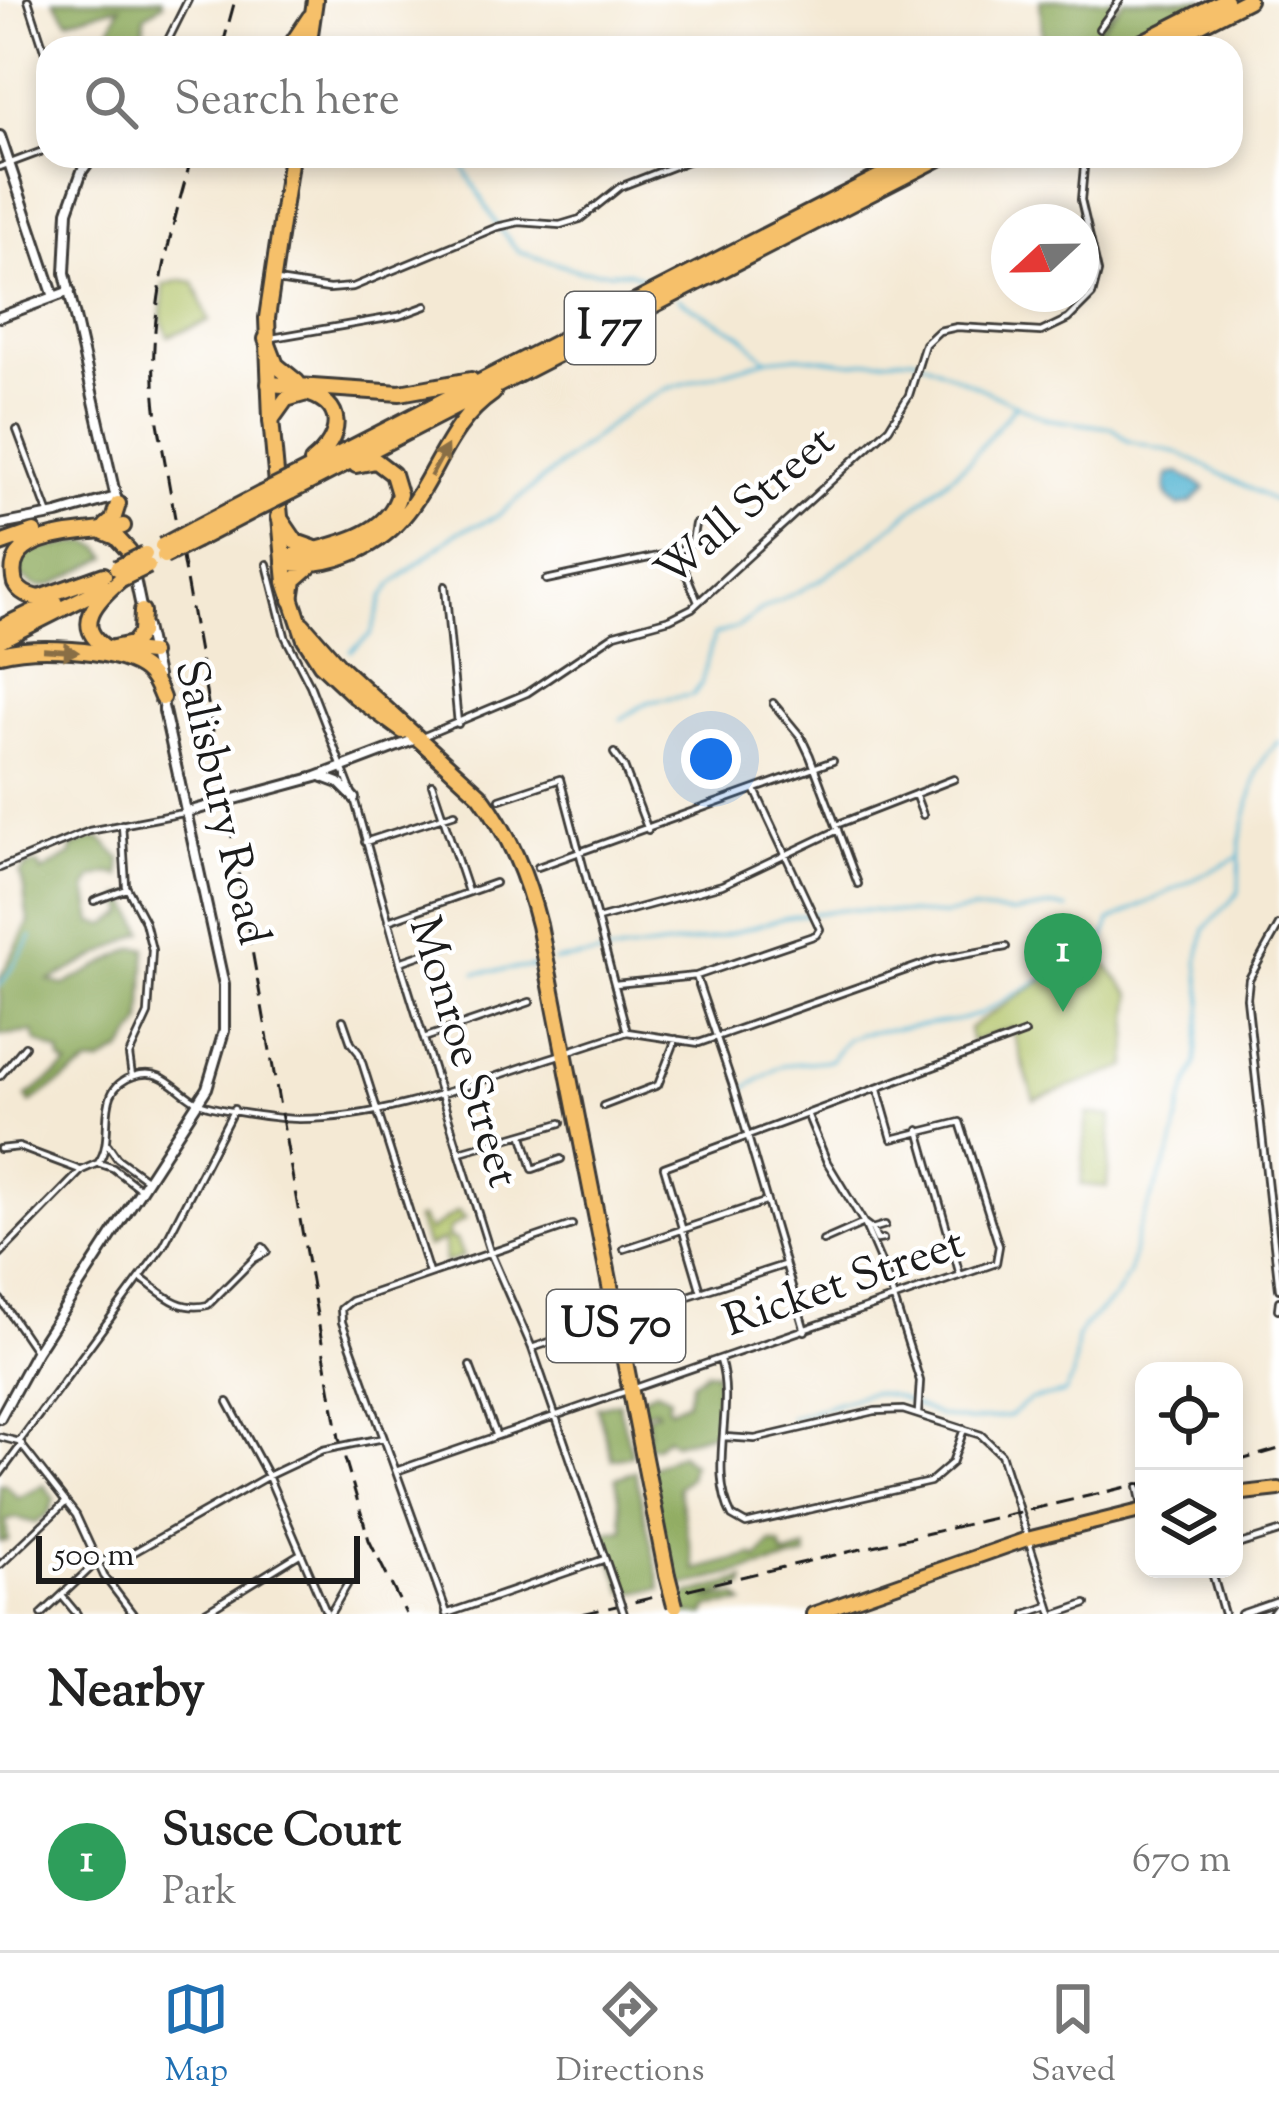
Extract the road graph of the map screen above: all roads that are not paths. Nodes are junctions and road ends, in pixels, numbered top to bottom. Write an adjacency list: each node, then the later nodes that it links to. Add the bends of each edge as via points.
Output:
1 (28, 0): 8 (street)
2 (188, 0): 9 (street)
3 (1120, 0): 7 (street)
4 (1225, 0): 12 (highway)
5 (1248, 0): 13 (highway)
6 (314, 6): 10 (highway); 11 (highway)
7 (1099, 29)
8 (40, 36)
9 (170, 36)
10 (296, 36)
11 (308, 36)
12 (1154, 36)
13 (1178, 36)
14 (0, 136): 16 (street)
15 (36, 153): 16 (street)
16 (4, 165): 27 (street)
17 (81, 168): 24 (street)
18 (84, 168): 24 (street, Salisbury Road)
19 (289, 168): 25 (highway, US 70)
20 (669, 168): 25 (street, via 620,187 570,223 519,222 353,287)
21 (897, 168): 32 (highway, I 77)
22 (921, 168): 30 (highway, I 77)
23 (1084, 168): 57 (street, Wall Street, via 1081,200 1098,272 1084,304 1041,332 957,327 931,336 889,428)
24 (82, 171): 26 (street, Salisbury Road, via 64,231)
25 (272, 280): 31 (highway, US 70)
26 (70, 291): 27 (street); 39 (street, Salisbury Road)
27 (54, 297): 29 (street)
28 (426, 306): 31 (street)
29 (0, 317)
30 (597, 334): 37 (highway, I 77); 52 (highway, one-way to 30, via 381,538 410,511 470,412)
31 (266, 339): 33 (highway, US 70); 34 (highway, via 276,365)
32 (554, 345): 34 (highway, via 422,392); 38 (highway, I 77)
33 (268, 384): 34 (highway); 35 (highway, US 70)
34 (305, 388): 35 (highway); 38 (highway, via 331,408 336,429)
35 (271, 420): 41 (highway, US 70)
36 (17, 430): 40 (street)
37 (328, 472): 38 (highway, I 77); 47 (highway, via 376,461 394,473 399,494 376,525)
38 (289, 486): 49 (highway, I 77, bridge)
39 (117, 500): 40 (street); 44 (street, Salisbury Road); 45 (highway)
40 (49, 515): 43 (street)
41 (279, 517): 47 (highway, via 296,542); 50 (highway, US 70)
42 (695, 524): 48 (street, via 692,542)
43 (0, 525)
44 (123, 526): 45 (highway); 49 (street, Salisbury Road)
45 (105, 529): 46 (highway, via 29,533); 49 (highway); 53 (highway, via 32,538 10,564 14,583 39,598)
46 (0, 544)
47 (324, 547): 50 (highway)
48 (677, 552): 54 (street); 57 (street)
49 (140, 557): 53 (highway, I 77, bridge); 58 (street, Salisbury Road)
50 (284, 562): 52 (highway); 56 (highway, US 70)
51 (267, 563): 70 (street, Monroe Street, via 285,636)
52 (313, 565): 56 (highway, via 294,580)
53 (114, 574): 59 (highway, I 77); 60 (highway, I 77); 63 (highway, via 88,618 100,645)
54 (546, 580)
55 (445, 586): 66 (street)
56 (291, 600): 67 (highway, US 70, via 339,666)
57 (698, 603): 66 (street, Wall Street, via 670,620 615,634 527,693)
58 (142, 611): 61 (street, Salisbury Road); 63 (highway, via 137,639)
59 (0, 628)
60 (0, 640)
61 (152, 653): 63 (highway); 64 (street, Salisbury Road)
62 (0, 654): 63 (highway, one-way to 63)
63 (119, 655): 64 (highway, via 152,676)
64 (161, 698): 79 (street, Salisbury Road)
65 (773, 703): 71 (street)
66 (458, 724): 67 (street, Wall Street)
67 (418, 738): 70 (street, Wall Street); 112 (highway, US 70, via 480,795 515,851 536,915)
68 (614, 753): 85 (street)
69 (832, 761): 71 (street)
70 (343, 768): 72 (street, Wall Street); 77 (street, Monroe Street)
71 (814, 768): 75 (street); 84 (street)
72 (316, 776): 77 (street); 79 (street, Wall Street)
73 (954, 779): 76 (street)
74 (432, 784): 82 (street)
75 (755, 790): 85 (street); 88 (street)
76 (915, 794): 81 (street); 84 (street)
77 (353, 798): 86 (street, Monroe Street)
78 (500, 799): 87 (street, via 560,778)
79 (187, 812): 83 (street); 117 (street, Salisbury Road, via 224,985 221,1044)
80 (455, 813): 82 (street)
81 (923, 815)
82 (443, 817): 86 (street); 94 (street)
83 (122, 824): 90 (street); 93 (street)
84 (837, 828): 88 (street); 92 (street)
85 (648, 830): 87 (street)
86 (365, 842): 97 (street, Monroe Street)
87 (580, 854): 89 (street); 96 (street)
88 (785, 858): 96 (street); 102 (street, via 820,928 811,938)
89 (538, 867)
90 (0, 868)
91 (495, 883): 94 (street)
92 (858, 884)
93 (127, 889): 95 (street); 114 (street, via 152,950 148,1014 129,1055)
94 (468, 892): 97 (street)
95 (94, 901)
96 (598, 919): 103 (street)
97 (388, 921): 101 (street, Monroe Street)
98 (1279, 925): 135 (street, via 1247,988)
99 (452, 944): 101 (street)
100 (1006, 947): 109 (street, via 935,960)
101 (400, 962): 108 (street, Monroe Street)
102 (696, 976): 103 (street); 109 (street)
103 (615, 985): 106 (street)
104 (530, 1002): 108 (street)
105 (343, 1020): 120 (street)
106 (627, 1031): 110 (street); 112 (street)
107 (1024, 1033): 115 (street)
108 (424, 1038): 116 (street, Monroe Street)
109 (717, 1038): 110 (street); 125 (street)
110 (676, 1040): 118 (street, via 658,1085)
111 (25, 1046): 113 (street)
112 (562, 1054): 116 (street); 162 (highway, US 70)
113 (0, 1076)
114 (132, 1076): 117 (street, via 167,1078); 126 (street, via 107,1104)
115 (878, 1090): 121 (street); 123 (street, via 892,1139)
116 (442, 1093): 120 (street); 128 (street, Monroe Street)
117 (198, 1102): 119 (street); 132 (street, Salisbury Road)
118 (603, 1106)
119 (234, 1109): 120 (street, via 302,1119); 150 (street)
120 (376, 1112): 148 (street)
121 (808, 1116): 125 (street); 136 (street)
122 (562, 1123): 124 (street)
123 (919, 1130): 149 (street); 149 (street, Ricket Street, via 960,1122 999,1246 996,1263)
124 (523, 1136): 128 (street); 129 (street, via 533,1168)
125 (746, 1138): 134 (street); 140 (street, via 664,1167)
126 (108, 1145): 130 (street); 132 (street)
127 (0, 1149): 131 (street, via 19,1147)
128 (460, 1152): 144 (street, Monroe Street)
129 (561, 1159)
130 (98, 1162): 131 (street); 133 (street)
131 (82, 1170): 145 (street)
132 (148, 1180): 133 (street, Salisbury Road)
133 (141, 1190): 159 (street, Salisbury Road)
134 (765, 1202): 140 (street); 147 (street)
135 (1275, 1214): 151 (street)
136 (864, 1223): 139 (street); 142 (street); 154 (street)
137 (572, 1225): 144 (street)
138 (885, 1225): 139 (street)
139 (872, 1228): 141 (street)
140 (680, 1230): 143 (street); 152 (street)
141 (883, 1239)
142 (823, 1241)
143 (624, 1249)
144 (490, 1252): 148 (street); 158 (street, Monroe Street)
145 (0, 1255)
146 (254, 1259): 150 (street, via 202,1307 177,1304)
147 (784, 1265): 152 (street); 157 (street)
148 (429, 1273): 171 (street, via 341,1310)
149 (960, 1277): 154 (street, Ricket Street)
150 (141, 1278): 172 (street)
151 (1279, 1288)
152 (700, 1292): 155 (street)
153 (0, 1299): 159 (street)
154 (894, 1301): 157 (street, Ricket Street); 165 (street, via 922,1392)
155 (633, 1314)
156 (582, 1331): 158 (street)
157 (805, 1331): 160 (street, Ricket Street)
158 (532, 1348): 164 (street, Monroe Street)
159 (36, 1352): 166 (street, Salisbury Road)
160 (721, 1360): 162 (street, Ricket Street); 170 (street)
161 (470, 1366): 168 (street)
162 (627, 1390): 164 (street, Ricket Street); 192 (highway, US 70, bridge)
163 (227, 1402): 175 (street)
164 (555, 1413): 168 (street, Ricket Street); 184 (street, Monroe Street)
165 (918, 1413): 167 (street); 170 (street, via 889,1409 755,1439)
166 (0, 1418)
167 (964, 1429): 170 (street, via 952,1463 930,1482 755,1523 738,1521 727,1508); 181 (street, via 990,1439 1001,1454)
168 (496, 1434): 173 (street, Ricket Street)
169 (0, 1437): 172 (street)
170 (724, 1437)
171 (384, 1438): 173 (street); 175 (street, bridge, via 323,1450)
172 (21, 1443): 174 (street); 178 (street)
173 (396, 1471): 200 (street)
174 (0, 1474)
175 (268, 1476): 183 (street); 185 (street, via 122,1559)
176 (1279, 1489): 177 (main road)
177 (1243, 1493)
178 (66, 1502): 185 (street); 186 (street)
179 (1135, 1512): 181 (main road)
180 (1279, 1532): 182 (street)
181 (1027, 1539): 193 (main road); 194 (street)
182 (1243, 1543)
183 (301, 1553): 198 (street); 199 (street)
184 (605, 1559): 200 (street); 201 (street, Monroe Street, bridge)
185 (98, 1562): 189 (street); 197 (street)
186 (0, 1565)
187 (1214, 1578): 204 (street)
188 (346, 1586): 199 (street)
189 (62, 1596): 195 (street); 196 (street)
190 (1279, 1603): 205 (street); 206 (street)
191 (1086, 1604): 194 (street)
192 (677, 1610)
193 (835, 1610): 202 (main road)
194 (1052, 1611): 203 (street)
195 (42, 1614)
196 (77, 1614)
197 (133, 1614)
198 (202, 1614)
199 (328, 1614)
200 (447, 1614)
201 (624, 1614)
202 (813, 1614)
203 (1026, 1614)
204 (1224, 1614)
205 (1241, 1614)
206 (1272, 1614)

